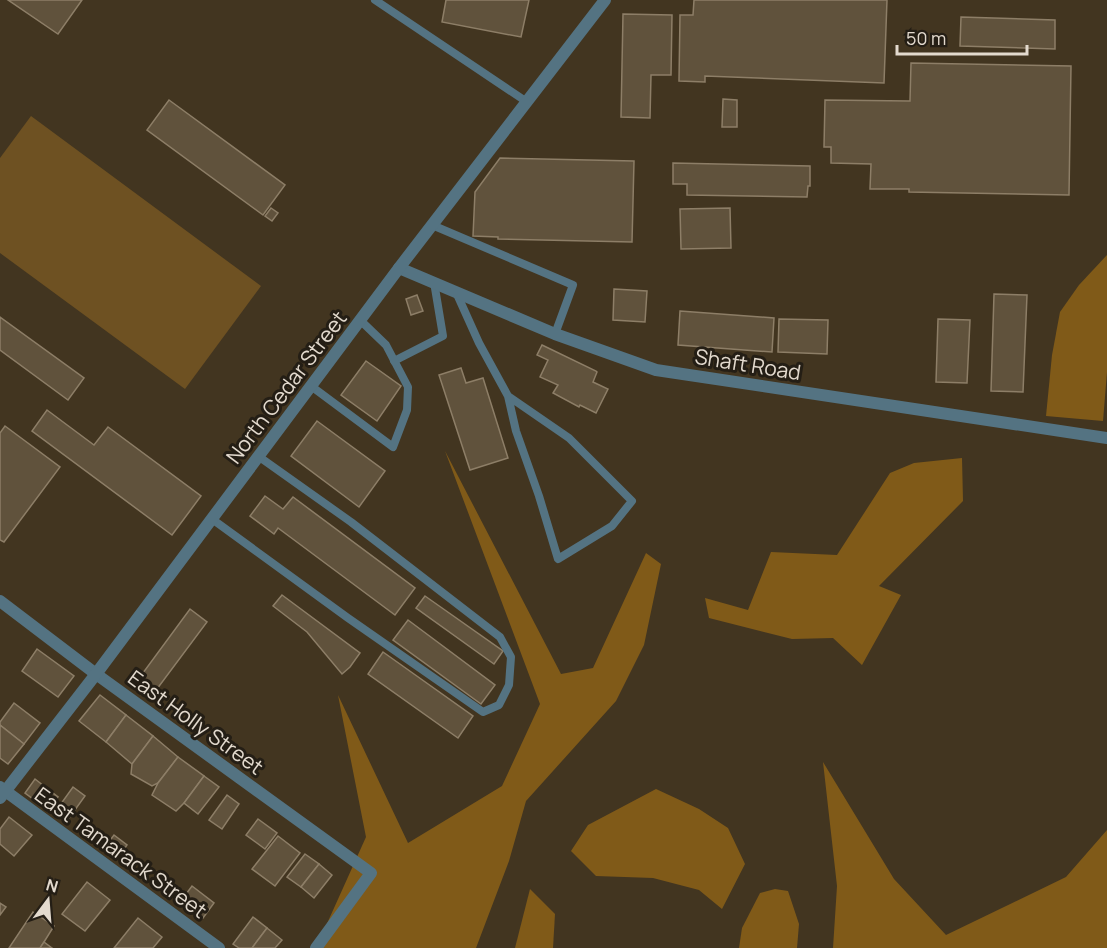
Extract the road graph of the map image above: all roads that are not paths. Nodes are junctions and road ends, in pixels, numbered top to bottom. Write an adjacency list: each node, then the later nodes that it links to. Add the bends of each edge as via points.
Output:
1 (375, 0): 3 (lane)
2 (605, 0): 3 (street, North Cedar Street)
3 (526, 102): 4 (street, North Cedar Street)
4 (432, 225): 5 (street, North Cedar Street); 9 (lane, via 573,285)
5 (399, 268): 6 (street, Shaft Road); 8 (street, North Cedar Street)
6 (434, 282): 7 (street, Shaft Road); 10 (lane, via 443,336)
7 (456, 292): 9 (street, Shaft Road); 12 (lane)
8 (360, 320): 10 (lane, via 386,345); 11 (street, North Cedar Street)
9 (555, 334): 13 (street, Shaft Road, via 656,370)
10 (394, 361): 11 (lane, via 408,387 407,410 393,447)
11 (311, 386): 14 (street, North Cedar Street)
12 (508, 396): 12 (lane, via 569,438 632,501 612,526 558,559)
13 (1107, 438)
14 (258, 456): 15 (street, North Cedar Street); 15 (lane, via 500,637 511,657 509,686 499,705 483,712)
15 (212, 519): 17 (street, North Cedar Street)
16 (0, 601): 17 (street, East Holly Street)
17 (96, 674): 18 (street, North Cedar Street); 20 (street, East Holly Street, via 371,873)
18 (2, 792): 19 (street, East Tamarack Street)
19 (219, 948)
20 (316, 948)

